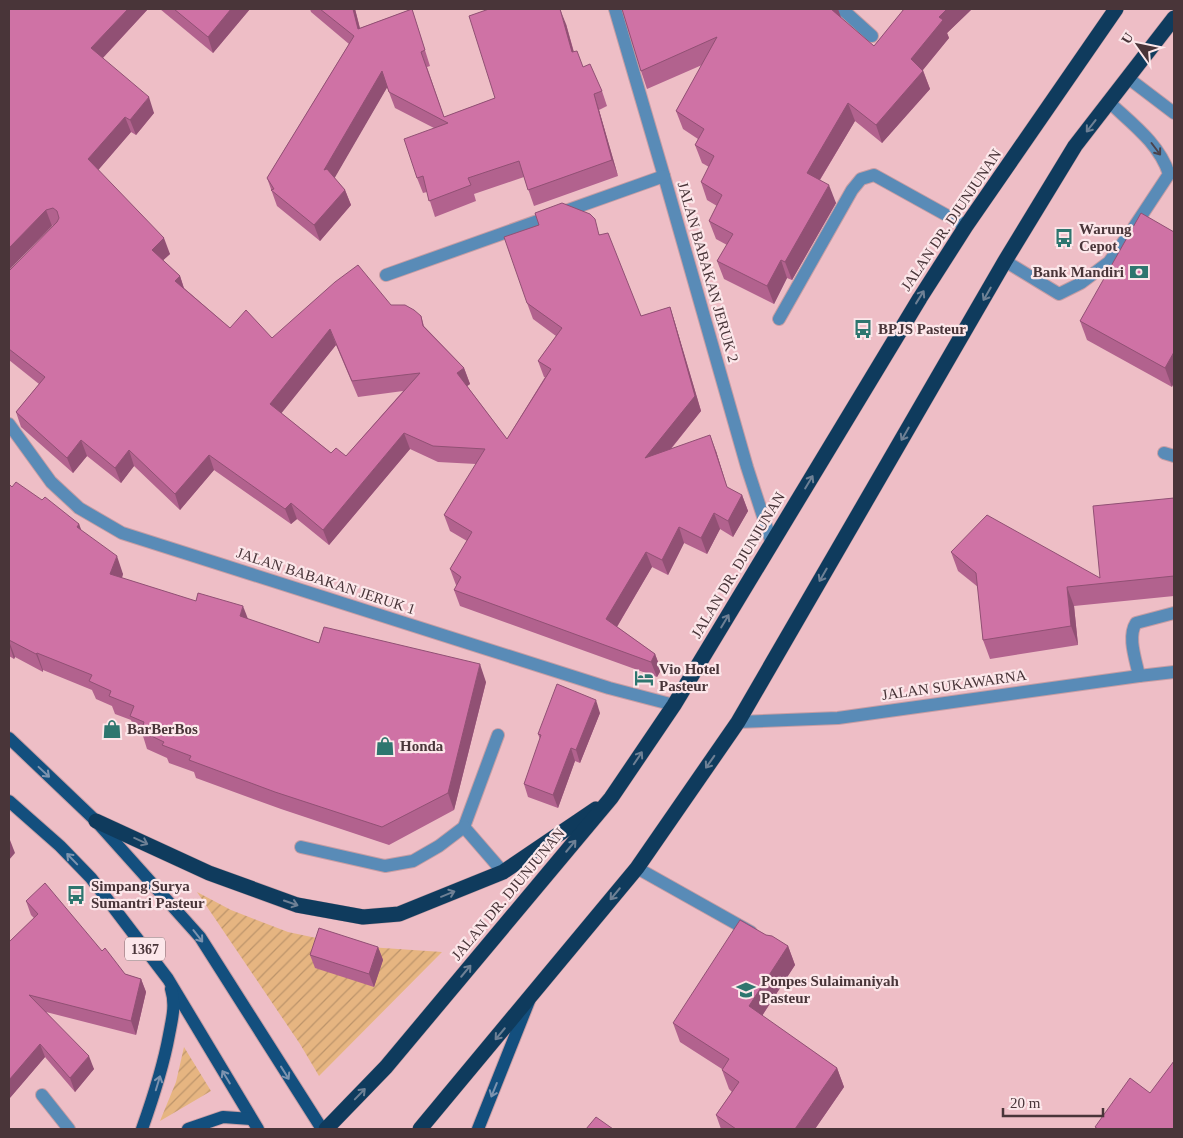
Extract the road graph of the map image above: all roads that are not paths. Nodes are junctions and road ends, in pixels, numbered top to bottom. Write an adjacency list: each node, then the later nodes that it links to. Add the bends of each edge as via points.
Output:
1 (615, 9): 9 (street, JALAN BABAKAN JERUK 2)
2 (842, 9): 5 (street)
3 (1116, 9): 10 (highway, JALAN DR. DJUNJUNAN)
4 (1174, 18): 6 (highway)
5 (872, 36)
6 (1128, 78): 7 (highway); 8 (street)
7 (1109, 102): 11 (highway, one-way to 11, via 1075,146); 11 (street, one-way to 11, via 1155,147 1169,174 1138,222 1109,262 1059,294)
8 (1174, 113)
9 (664, 176): 12 (street); 15 (street, JALAN BABAKAN JERUK 2, via 746,467)
10 (966, 226): 13 (street, via 874,175 861,179); 15 (highway, JALAN DR. DJUNJUNAN, one-way to 10)
11 (1005, 261): 20 (highway, one-way to 20)
12 (386, 274)
13 (779, 319)
14 (9, 424): 19 (street, JALAN BABAKAN JERUK 1, via 51,482 79,508 122,533 609,688)
15 (772, 544): 19 (highway, JALAN DR. DJUNJUNAN, one-way to 15)
16 (1174, 613): 18 (street, via 1136,623 1132,629)
17 (1174, 672): 18 (street, JALAN SUKAWARNA)
18 (1139, 676): 20 (street, JALAN SUKAWARNA, via 838,718)
19 (674, 705): 23 (highway, JALAN DR. DJUNJUNAN, one-way to 19)
20 (738, 722): 28 (highway, one-way to 28)
21 (498, 735): 26 (street)
22 (9, 738): 25 (main road, one-way to 25)
23 (611, 798): 29 (highway); 39 (highway, JALAN DR. DJUNJUNAN, one-way to 23, via 386,1067)
24 (9, 801): 31 (main road, 1367, one-way to 24, via 91,878)
25 (96, 820): 29 (highway, one-way to 29, via 209,873 297,905 363,917 399,914); 38 (main road, one-way to 38, via 200,937)
26 (464, 827): 27 (street, via 413,861 385,866); 29 (street)
27 (301, 847)
28 (637, 868): 30 (street); 32 (highway, one-way to 32)
29 (503, 872)
30 (760, 938)
31 (168, 979): 34 (main road, 1367, one-way to 31); 36 (main road, one-way to 31, via 158,1081 173,1014 174,998)
32 (531, 996): 40 (highway, one-way to 40); 41 (main road, one-way to 41)
33 (42, 1095): 35 (street)
34 (255, 1124): 37 (main road, via 224,1117)
35 (69, 1129)
36 (142, 1129)
37 (188, 1129)
38 (322, 1129)
39 (326, 1129)
40 (420, 1129)
41 (478, 1129)

